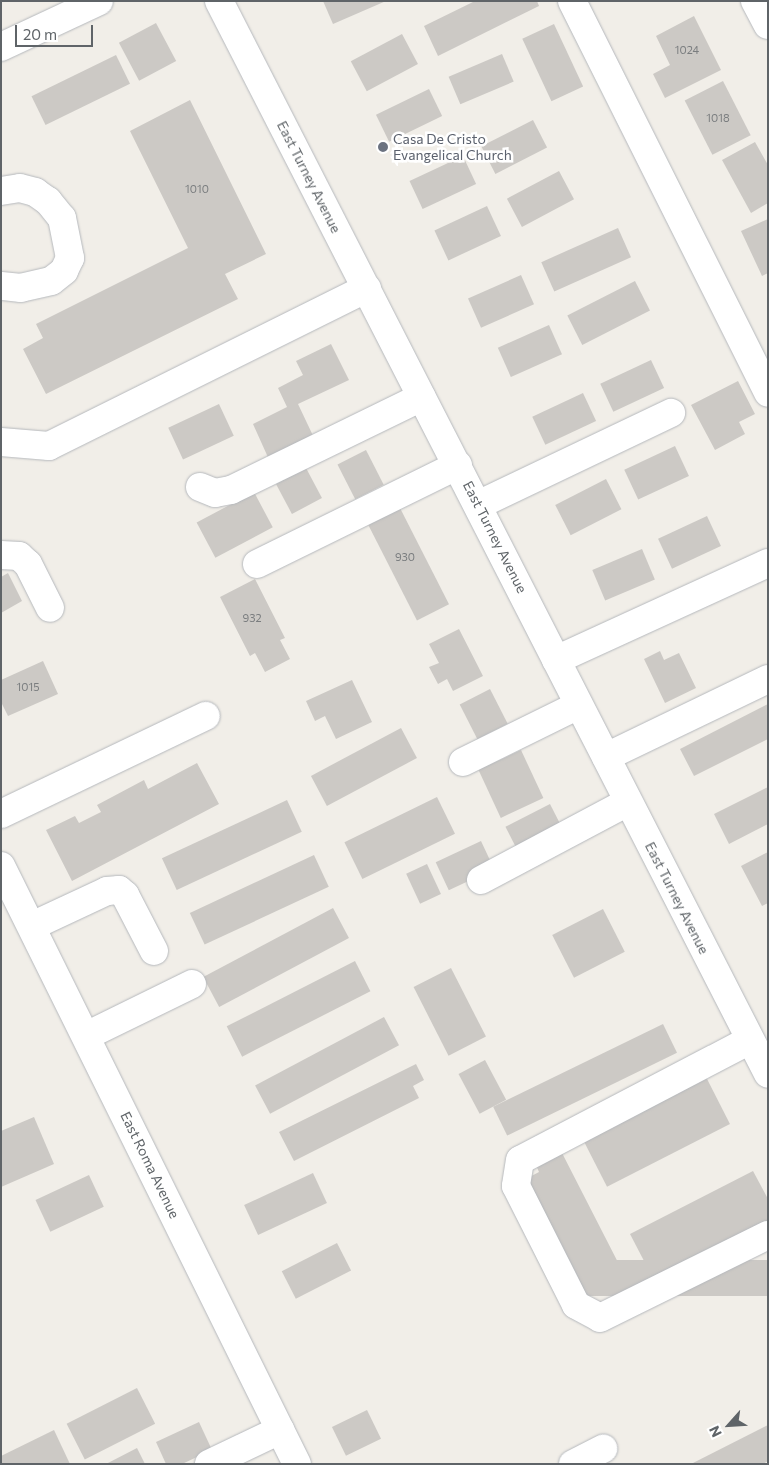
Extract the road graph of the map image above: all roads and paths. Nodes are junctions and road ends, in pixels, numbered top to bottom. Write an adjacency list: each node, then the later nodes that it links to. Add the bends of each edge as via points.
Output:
1 (99, 1): 6 (street)
2 (219, 1): 9 (street, East Turney Avenue)
3 (572, 1): 10 (street)
4 (755, 1): 5 (street)
5 (768, 25)
6 (1, 48)
7 (1, 190): 8 (street, via 20,188 35,192 48,201 62,218 70,258 64,271 51,281 21,288)
8 (1, 286)
9 (367, 288): 11 (street, East Turney Avenue); 13 (street, via 49,446)
10 (768, 393)
11 (422, 397): 14 (street, East Turney Avenue); 15 (street, via 231,490 215,493)
12 (671, 413): 16 (street)
13 (1, 442)
14 (458, 465): 16 (street, East Turney Avenue); 19 (street)
15 (200, 487)
16 (478, 505): 21 (street, East Turney Avenue)
17 (1, 555): 20 (street, via 19,556 28,564)
18 (768, 563): 21 (street)
19 (256, 564)
20 (50, 608)
21 (556, 660): 23 (street, East Turney Avenue)
22 (768, 680): 25 (street)
23 (579, 705): 25 (street, East Turney Avenue); 26 (street)
24 (206, 716): 28 (street)
25 (606, 757): 27 (street, East Turney Avenue)
26 (463, 762)
27 (628, 802): 30 (street); 35 (street, East Turney Avenue)
28 (1, 814)
29 (1, 866): 31 (street, East Roma Avenue)
30 (481, 880)
31 (32, 926): 32 (street, via 113,889 125,895); 34 (street, East Roma Avenue)
32 (154, 951)
33 (192, 984): 34 (street)
34 (86, 1036): 38 (street, East Roma Avenue)
35 (750, 1040): 36 (street, East Turney Avenue); 37 (street, via 520,1160 516,1186 576,1306 600,1318)
36 (768, 1074)
37 (768, 1235)
38 (280, 1430): 40 (street); 41 (street, East Roma Avenue)
39 (603, 1449): 42 (street)
40 (209, 1464)
41 (297, 1464)
42 (573, 1464)

